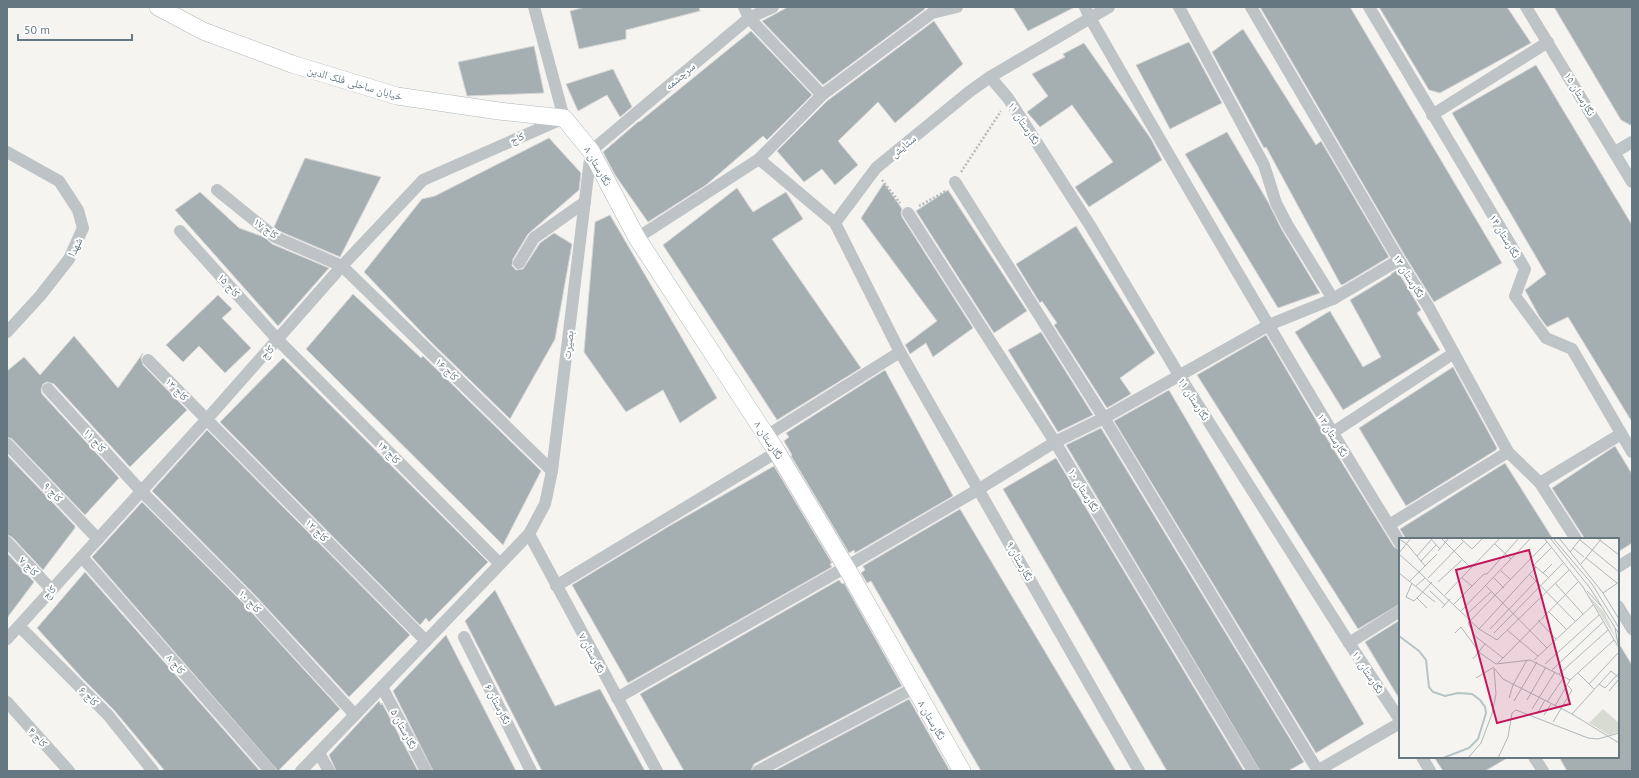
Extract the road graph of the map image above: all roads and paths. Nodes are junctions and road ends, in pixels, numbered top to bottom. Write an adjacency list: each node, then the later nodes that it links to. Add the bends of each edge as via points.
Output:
1 (158, 7): 18 (street, خیابان ساحلی فلک الدین, via 203,31 277,59 397,96 499,112)
2 (534, 7): 18 (street)
3 (773, 7): 11 (street, سرچشمه)
4 (957, 7): 15 (street, via 932,14)
5 (1085, 7): 12 (street, نگارستان ۱۲)
6 (1109, 7): 12 (street, ستایش)
7 (1179, 7): 36 (street, via 1264,165 1276,203 1288,226)
8 (1251, 7): 33 (street, نگارستان ۱۳)
9 (1369, 7): 17 (street, نگارستان ۱۴)
10 (1526, 7): 13 (street, نگارستان ۱۵)
11 (746, 12): 15 (street); 20 (street, سرچشمه)
12 (1090, 18): 14 (street, ستایش); 37 (street, نگارستان ۱۲)
13 (1548, 42): 17 (street); 22 (street, نگارستان ۱۵)
14 (990, 77): 16 (street, نگارستان ۱۱); 24 (street, ستایش)
15 (822, 95): 23 (street)
16 (1008, 98): 25 (path); 43 (street, نگارستان ۱۱, via 1091,227)
17 (1432, 115): 48 (street, نگارستان ۱۴, via 1525,269 1515,296 1546,338 1572,349)
18 (564, 118): 20 (street, نگارستان ۸); 35 (street, کاج, via 424,180)
19 (1632, 142): 22 (street)
20 (591, 151): 28 (street, بصیرت); 32 (street, نگارستان ۸)
21 (7, 152): 38 (street, شهدا, via 59,181 78,210 83,228 69,259)
22 (1614, 152): 26 (street, نگارستان ۱۵)
23 (759, 159): 30 (street); 32 (street)
24 (876, 168): 29 (path, via 884,183); 30 (street, ستایش)
25 (955, 182): 29 (path, via 948,190); 45 (street)
26 (1632, 182)
27 (217, 190): 35 (street, کاج ۱۷, via 275,237)
28 (585, 202): 34 (street, via 534,238); 55 (street, بصیرت)
29 (908, 213): 50 (street, نگارستان ۱۰)
30 (835, 223): 40 (street)
31 (180, 231): 39 (street, کاج ۱۵)
32 (637, 238): 49 (street, نگارستان ۸)
33 (1399, 260): 36 (street); 41 (street, نگارستان ۱۳)
34 (519, 263)
35 (342, 266): 39 (street, کاج); 55 (street, کاج ۱۶)
36 (1333, 299): 37 (street)
37 (1269, 325): 43 (street); 47 (street, نگارستان ۱۲)
38 (7, 332)
39 (278, 340): 46 (street, کاج); 67 (street, کاج ۱۴)
40 (900, 352): 49 (street); 57 (street, نگارستان ۹)
41 (1454, 353): 47 (street); 53 (street, نگارستان ۱۳)
42 (148, 360): 46 (street, کاج ۱۳)
43 (1179, 375): 45 (street); 79 (street, نگارستان ۱۱)
44 (48, 389): 58 (street, کاج ۱۱)
45 (1104, 418): 50 (street); 102 (street)
46 (207, 419): 58 (street, کاج); 78 (street, کاج ۱۲)
47 (1332, 433): 59 (street, نگارستان ۱۲)
48 (1621, 434): 54 (street, نگارستان ۱۴); 56 (street)
49 (766, 436): 52 (street, نگارستان ۸)
50 (1055, 442): 57 (street); 101 (street, نگارستان ۱۰)
51 (7, 444): 62 (street, کاج ۹)
52 (777, 452): 69 (street, نگارستان ۸); 70 (street)
53 (1508, 452): 56 (street, نگارستان ۱۳); 59 (street)
54 (1632, 452)
55 (552, 471): 60 (street, بصیرت, via 545,504)
56 (1540, 483): 61 (street, نگارستان ۱۳)
57 (979, 489): 69 (street); 100 (street, نگارستان ۹)
58 (141, 491): 62 (street, کاج); 84 (street, کاج ۱۰, via 248,598)
59 (1389, 524): 63 (street, نگارستان ۱۲)
60 (529, 534): 67 (street, بصیرت); 70 (street, نگارستان ۷)
61 (1575, 538)
62 (98, 539): 65 (street, کاج)
63 (1399, 541)
64 (7, 542): 71 (street, کاج ۷)
65 (82, 557): 71 (street, کاج); 92 (street, کاج ۸)
66 (1632, 558): 68 (street)
67 (500, 564): 78 (street, بصیرت)
68 (1619, 566)
69 (846, 567): 81 (street, نگارستان ۸); 82 (street)
70 (556, 586): 82 (street, نگارستان ۷)
71 (52, 589): 74 (street, کاج)
72 (1619, 608): 75 (street)
73 (1399, 613): 79 (street)
74 (19, 626): 77 (street, کاج); 91 (street, کاج ۶, via 108,715)
75 (1632, 629)
76 (464, 637): 96 (street, نگارستان ۶)
77 (7, 639)
78 (426, 641): 80 (street, بصیرت)
79 (1349, 643): 85 (street, نگارستان ۱۱)
80 (382, 687): 84 (street, بصیرت); 95 (street, نگارستان ۵)
81 (914, 688): 98 (street); 99 (street, نگارستان ۸)
82 (617, 698): 97 (street, نگارستان ۷)
83 (7, 702): 90 (street, کاج ۴)
84 (355, 715): 87 (street, بصیرت)
85 (1399, 719)
86 (1399, 722): 102 (street)
87 (319, 753): 93 (street, بصیرت); 94 (street)
88 (1423, 758): 103 (street)
89 (1535, 758): 104 (street)
90 (69, 771)
91 (153, 771)
92 (270, 771)
93 (301, 771)
94 (329, 771)
95 (426, 771)
96 (531, 771)
97 (657, 771)
98 (758, 771)
99 (962, 771)
100 (1138, 771)
101 (1253, 771)
102 (1318, 771)
103 (1430, 771)
104 (1543, 771)

